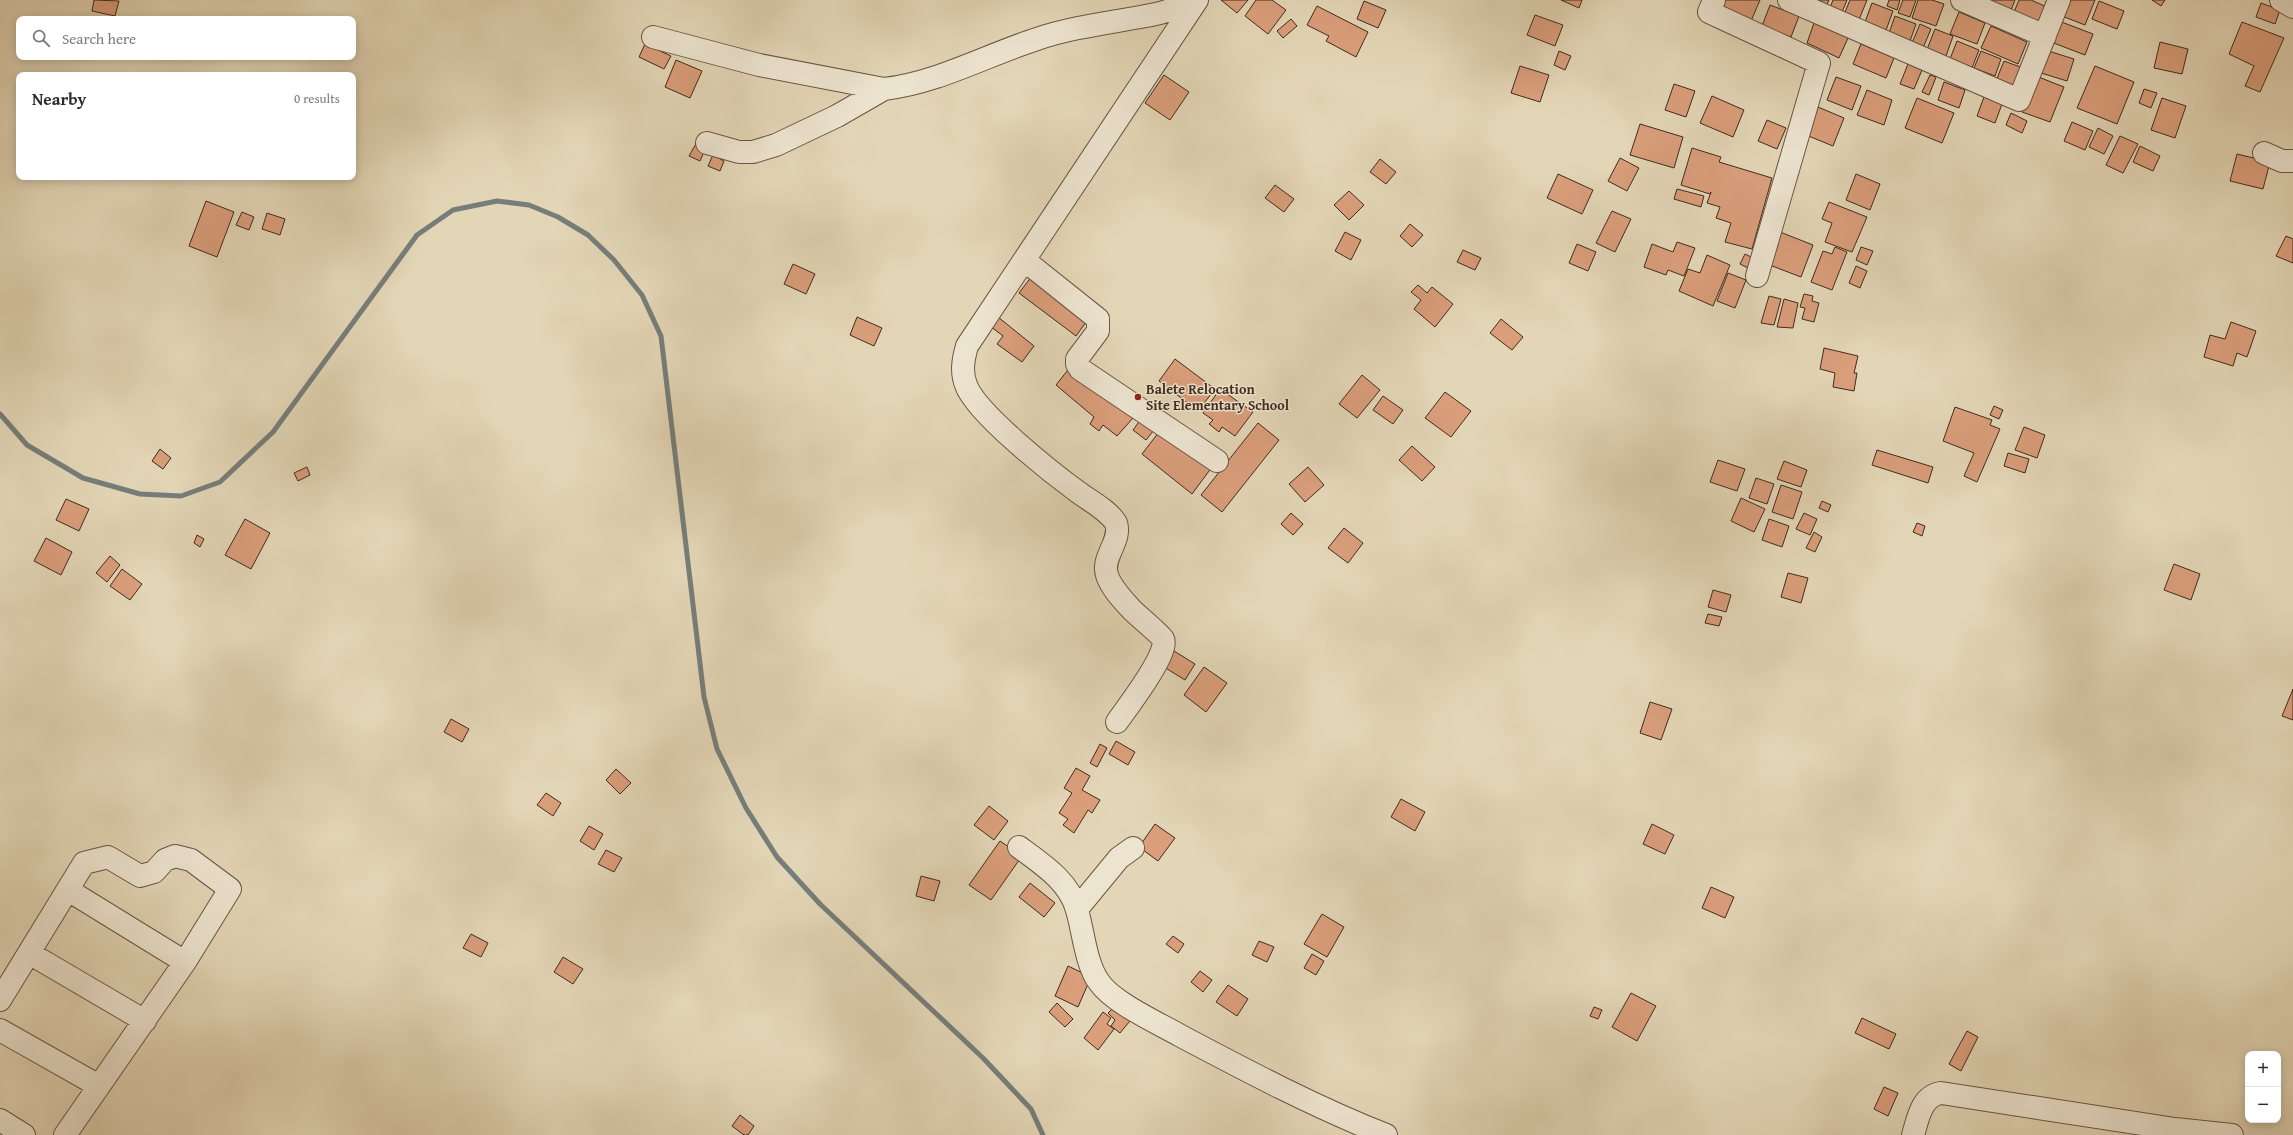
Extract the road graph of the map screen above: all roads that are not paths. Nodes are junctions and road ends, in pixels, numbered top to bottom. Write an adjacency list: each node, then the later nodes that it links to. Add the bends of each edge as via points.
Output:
1 (1197, 0): 10 (street, via 1158,14 1038,38 964,67 899,87); 14 (street)
2 (1714, 0): 15 (street, via 1709,12 1818,63)
3 (1789, 0): 8 (street, via 2019,100)
4 (1962, 0): 8 (street)
5 (2059, 0): 8 (street)
6 (2281, 0): 7 (street)
7 (2293, 7)
8 (2045, 36)
9 (653, 37): 10 (street, via 759,65)
10 (884, 89): 11 (street, via 837,116 761,150 739,152)
11 (707, 144)
12 (2264, 153): 13 (street, via 2282,161)
13 (2293, 161)
14 (1024, 260): 16 (street, via 1098,319 1098,330 1077,359 1080,369); 17 (street, via 967,346 962,363 966,384 972,398 988,416 1116,523 1117,535 1106,565 1109,581 1137,615 1163,638 1165,643 1160,658)
15 (1757, 276)
16 (1217, 462)
17 (1117, 722)
18 (1019, 847): 21 (street, via 1063,883)
19 (1133, 848): 21 (street, via 1119,858)
20 (68, 890): 22 (street); 23 (street); 23 (street, via 84,863 108,857 140,876 154,872 165,860 175,856 192,860 230,889)
21 (1077, 909): 31 (street, via 1084,942 1098,982 1108,992 1145,1016 1273,1084)
22 (29, 953): 24 (street); 25 (street)
23 (185, 962): 25 (street)
24 (0, 1000)
25 (145, 1020): 27 (street)
26 (0, 1030): 27 (street)
27 (99, 1086): 30 (street)
28 (0, 1120): 29 (street)
29 (24, 1135)
30 (65, 1135)
31 (1386, 1135)
32 (1913, 1135): 33 (street, via 1927,1099 1933,1094 1941,1093)
33 (2232, 1135)

